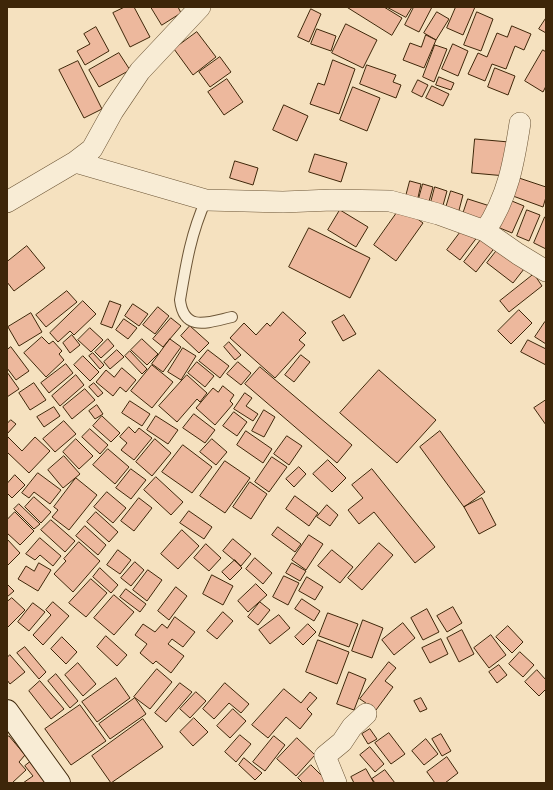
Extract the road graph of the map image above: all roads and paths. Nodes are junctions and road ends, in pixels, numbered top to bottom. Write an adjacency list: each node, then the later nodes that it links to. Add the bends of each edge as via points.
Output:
1 (200, 7): 3 (street, via 140,70 92,149)
2 (520, 123): 6 (street, via 511,176 493,220)
3 (75, 162): 4 (street); 5 (street)
4 (206, 200): 6 (street, via 390,201 438,214); 8 (lane, via 195,224 180,300 181,307 192,321 199,325)
5 (7, 202)
6 (485, 231): 7 (street)
7 (546, 271)
8 (232, 317)
9 (7, 711): 11 (street)
10 (366, 714): 12 (street, via 352,727 342,742 325,756)
11 (59, 783)
12 (336, 783)

